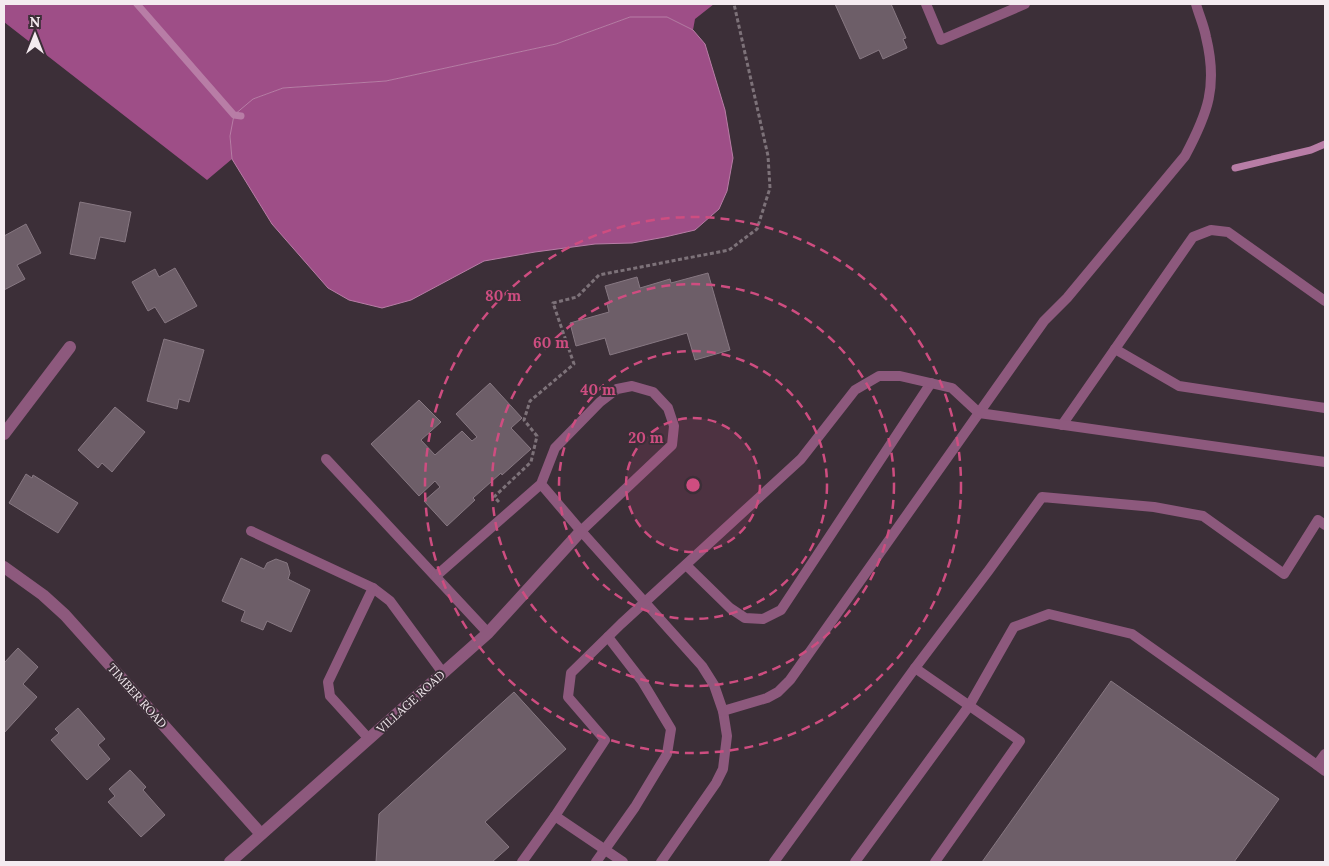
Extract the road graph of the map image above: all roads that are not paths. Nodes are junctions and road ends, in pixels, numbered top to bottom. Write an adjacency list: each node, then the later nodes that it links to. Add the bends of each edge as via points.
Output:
1 (926, 4): 2 (lane, via 941,40)
2 (1025, 4)
3 (1196, 4): 9 (lane, via 1206,36 1212,74 1208,104 1199,130 1185,156 1044,321)
4 (1325, 301): 6 (lane, via 1228,232 1211,230 1192,237)
5 (70, 347): 11 (street)
6 (1114, 349): 8 (lane, via 1178,386); 10 (lane)
7 (931, 383): 9 (lane, via 952,388); 18 (lane, via 900,376 879,376 855,390 801,459); 18 (lane, via 781,610 763,619 745,618 730,608)
8 (1325, 408)
9 (979, 413): 10 (lane); 28 (lane, via 790,680 767,698)
10 (1062, 425): 13 (lane)
11 (4, 434)
12 (326, 459): 20 (lane)
13 (1325, 462)
14 (541, 484): 17 (lane); 17 (lane, via 555,448 617,389 632,386 653,392 668,408 674,426 672,445); 20 (lane)
15 (1325, 525): 25 (lane, via 1318,520 1284,574 1203,516 1154,507 1042,497)
16 (251, 531): 21 (lane)
17 (581, 531): 22 (lane); 23 (street, VILLAGE ROAD)
18 (686, 565): 22 (lane)
19 (4, 568): 33 (street, TIMBER ROAD, via 65,615)
20 (436, 576): 23 (lane)
21 (373, 588): 26 (lane, via 390,601); 29 (lane, via 328,682 330,696)
22 (645, 602): 24 (lane); 28 (lane, via 702,666 714,685)
23 (488, 633): 26 (street, VILLAGE ROAD)
24 (608, 637): 32 (lane, via 571,673 568,697 605,740); 34 (lane, via 642,681 670,729 667,754)
25 (914, 668): 27 (lane); 40 (lane)
26 (443, 673): 29 (street, VILLAGE ROAD)
27 (969, 706): 31 (lane, via 1014,627 1049,614 1132,634); 41 (lane); 42 (lane, via 1020,740)
28 (723, 711): 39 (lane, via 726,746 723,769)
29 (369, 739): 33 (street, VILLAGE ROAD)
30 (1325, 754): 31 (lane)
31 (1321, 768)
32 (555, 816): 34 (lane); 36 (lane)
33 (261, 834): 35 (street, VILLAGE ROAD)
34 (604, 850): 37 (lane); 38 (lane)
35 (230, 862)
36 (522, 862)
37 (596, 862)
38 (623, 862)
39 (661, 862)
40 (774, 862)
41 (855, 862)
42 (935, 862)

